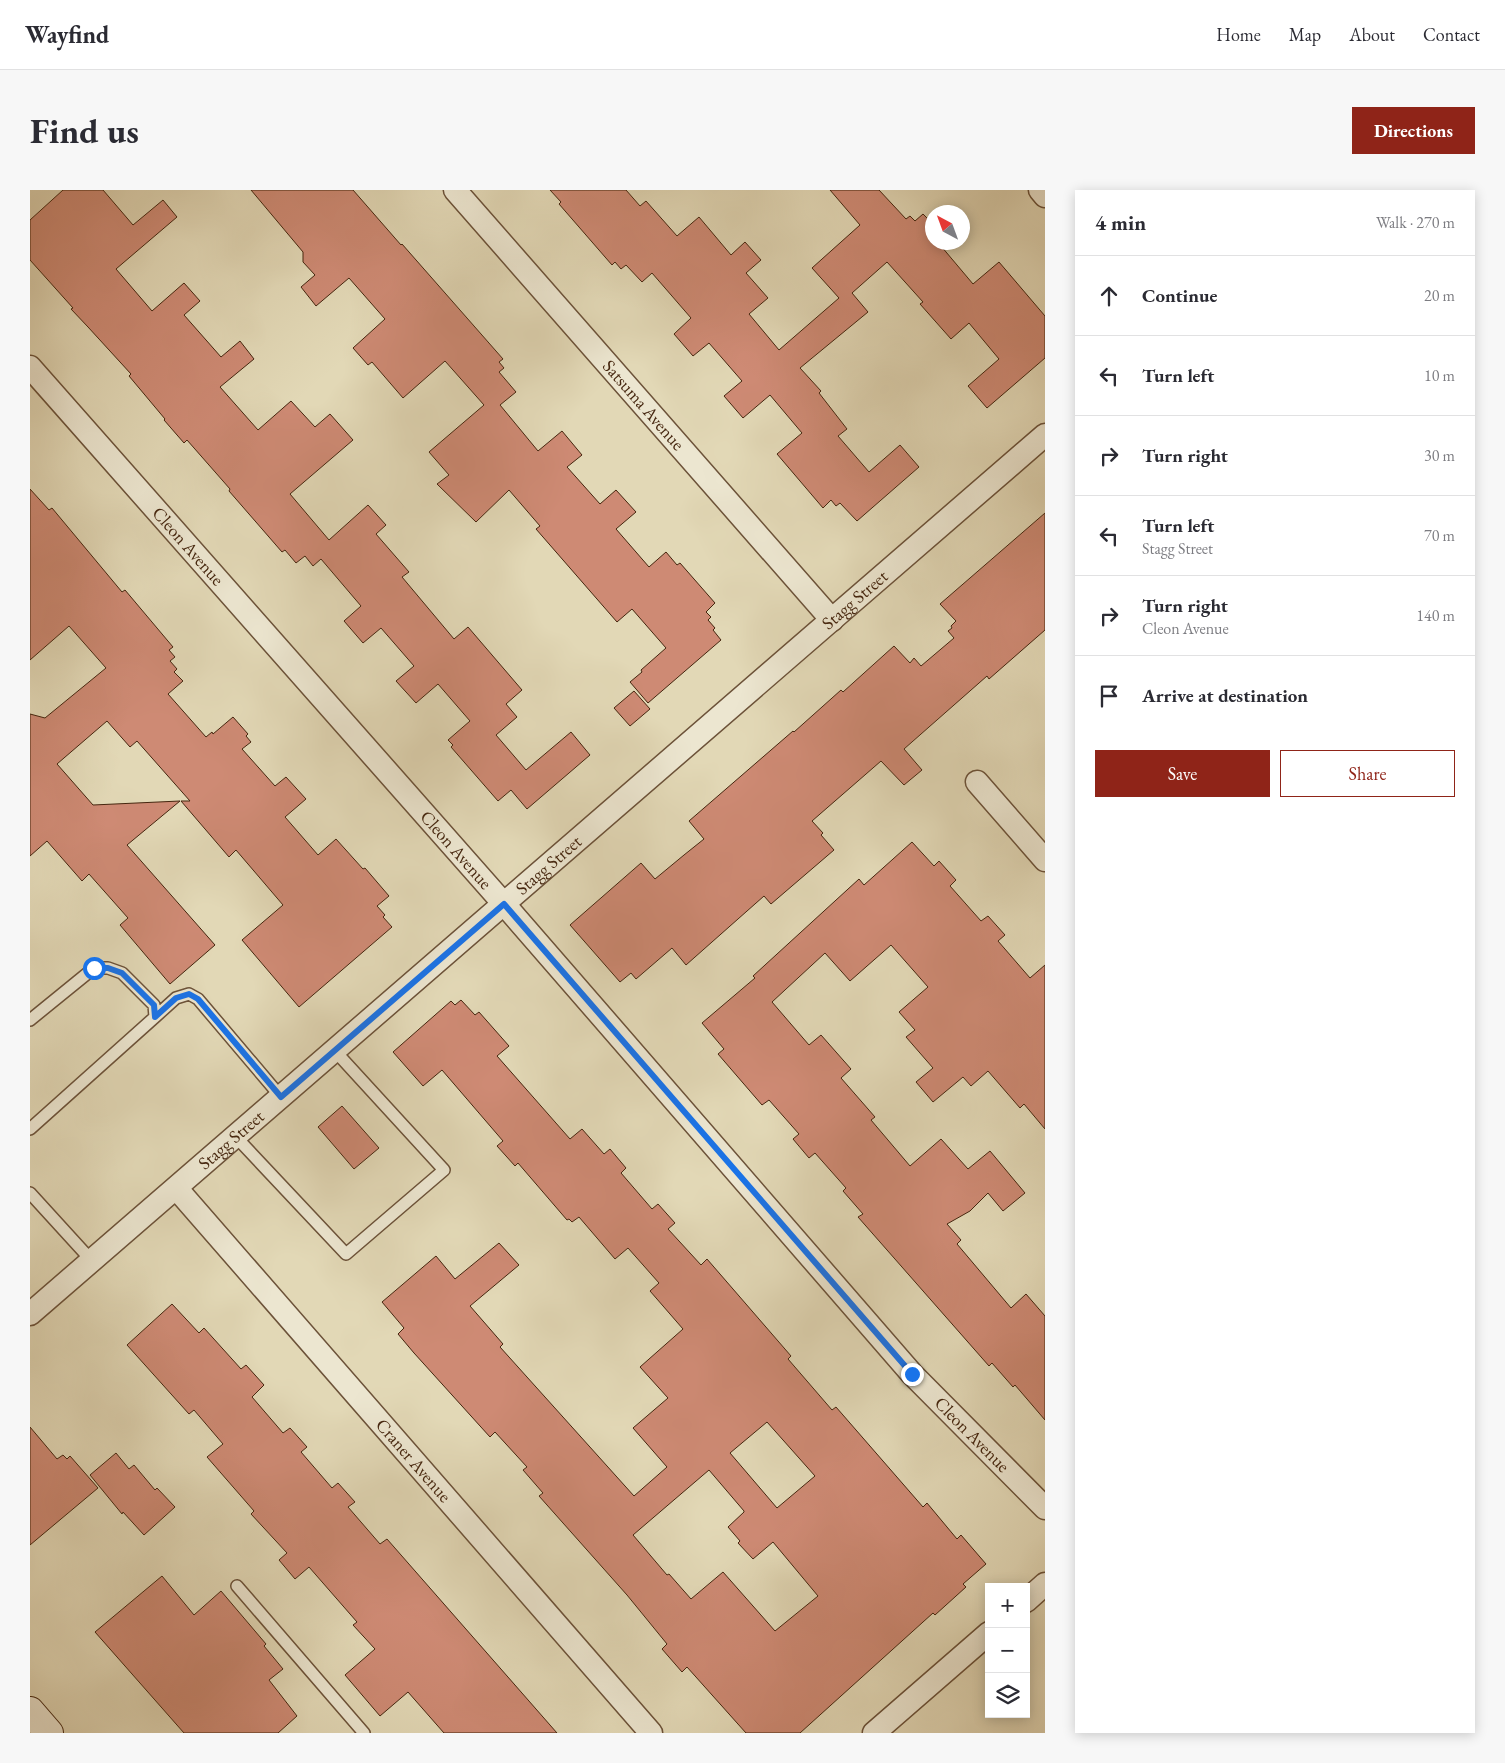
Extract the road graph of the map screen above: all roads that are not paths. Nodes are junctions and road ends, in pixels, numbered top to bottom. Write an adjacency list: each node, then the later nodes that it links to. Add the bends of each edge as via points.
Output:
1 (455, 190): 6 (street, Satsuma Avenue)
2 (1040, 190): 3 (street)
3 (1045, 196)
4 (30, 367): 9 (street, Cleon Avenue)
5 (1045, 435): 6 (street, Stagg Street)
6 (832, 620): 9 (street, Stagg Street)
7 (977, 782): 8 (street)
8 (1045, 860)
9 (504, 904): 12 (street, Stagg Street); 20 (street, Cleon Avenue, via 912,1374)
10 (155, 1017): 11 (lane, via 154,1005 122,973 94,968); 13 (lane, via 176,998 189,994 198,999); 14 (lane)
11 (30, 1020)
12 (335, 1051): 13 (street, Stagg Street); 15 (lane, via 444,1170 346,1254)
13 (281, 1097): 15 (street, Stagg Street)
14 (30, 1129)
15 (235, 1136): 16 (street, Stagg Street)
16 (177, 1189): 18 (street, Stagg Street); 28 (street, Craner Avenue)
17 (30, 1193): 18 (lane)
18 (92, 1261): 19 (street, Stagg Street)
19 (30, 1314)
20 (1045, 1508)
21 (1045, 1584): 23 (street)
22 (237, 1586): 27 (lane)
23 (1030, 1597)
24 (985, 1636): 29 (street)
25 (30, 1711): 26 (main road)
26 (49, 1733)
27 (364, 1733)
28 (651, 1733)
29 (874, 1733)

